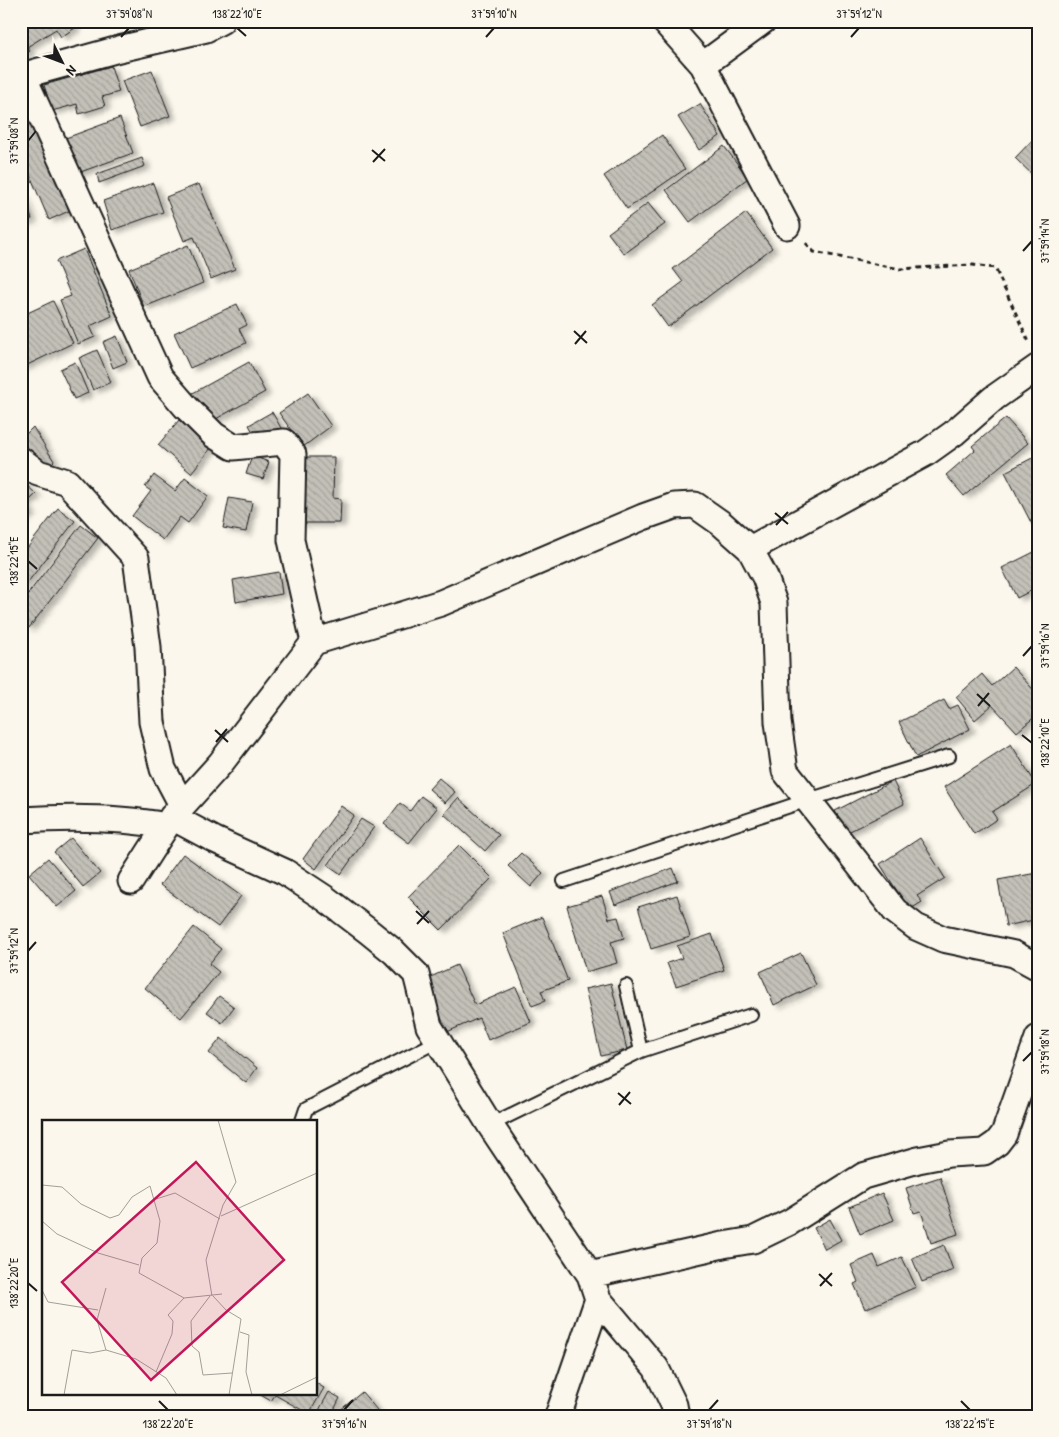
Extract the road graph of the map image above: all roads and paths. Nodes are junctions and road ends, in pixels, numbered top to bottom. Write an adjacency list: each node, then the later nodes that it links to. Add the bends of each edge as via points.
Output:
1 (221, 21): 5 (street, via 206,29)
2 (664, 21): 4 (street)
3 (763, 21): 4 (street)
4 (703, 65): 6 (street)
5 (22, 76): 11 (street, via 160,377 214,435 234,447 284,442 293,454 291,540)
6 (787, 226): 7 (path, via 814,252 900,269 995,268)
7 (1030, 344)
8 (1038, 368): 10 (street, via 994,398 926,453)
9 (21, 460): 14 (street, via 38,473 67,482 136,558 148,647 152,722)
10 (750, 549): 11 (street, via 695,505 674,506 441,603); 13 (street, via 774,603 778,722 785,771)
11 (314, 642): 14 (street, via 220,764)
12 (949, 756): 13 (lane)
13 (808, 800): 17 (lane); 18 (street, via 895,911 916,927 943,939 1014,954)
14 (173, 816): 15 (street, via 135,820 78,817); 16 (street); 22 (street, via 214,840 285,872 394,952 416,974 429,1026)
15 (21, 820)
16 (131, 881)
17 (564, 881)
18 (1038, 967)
19 (626, 986): 23 (lane)
20 (751, 1015): 23 (lane)
21 (1038, 1038): 26 (street, via 1004,1134 984,1152 918,1160 863,1176 790,1222 753,1240)
22 (438, 1041): 24 (lane, via 306,1109); 25 (street)
23 (641, 1051): 25 (lane)
24 (302, 1120)
25 (490, 1125): 26 (street)
26 (590, 1275): 27 (street)
27 (598, 1299): 28 (street); 29 (street, via 656,1368)
28 (558, 1416)
29 (676, 1416)

